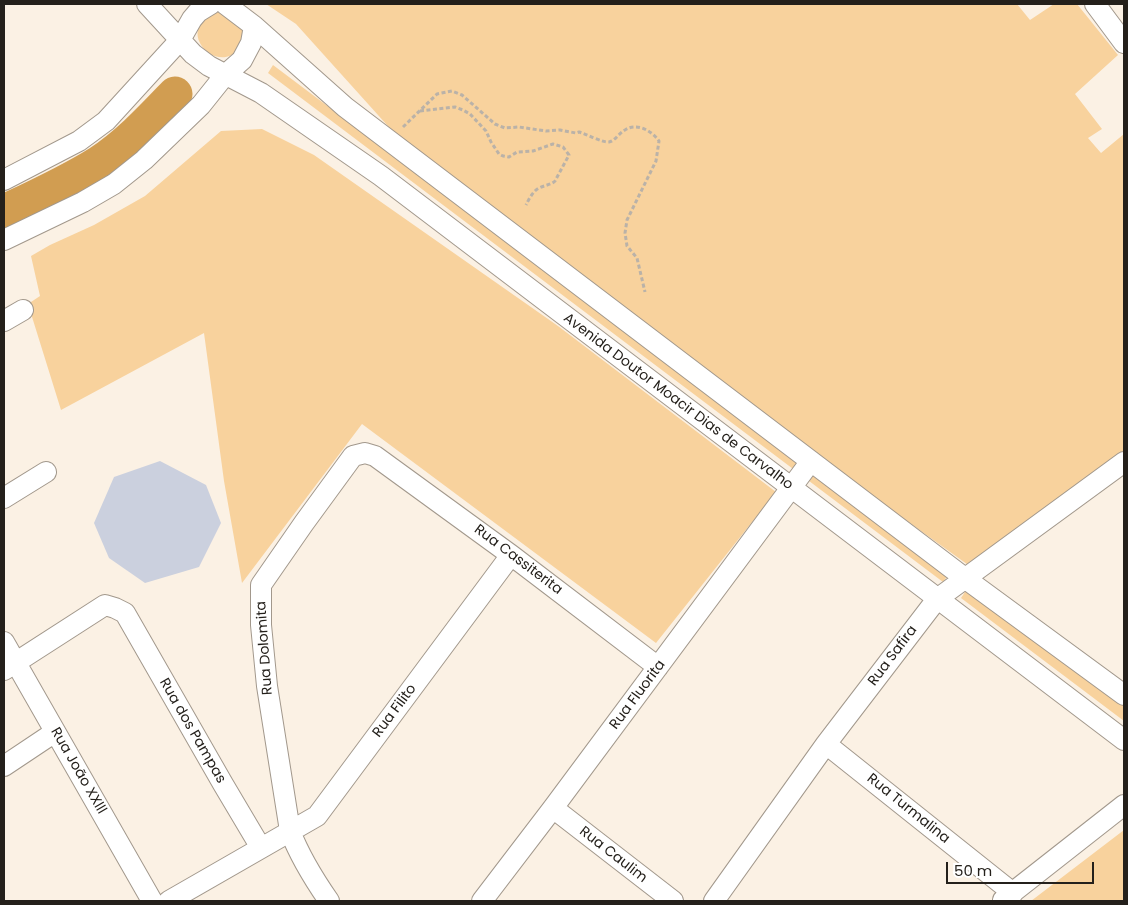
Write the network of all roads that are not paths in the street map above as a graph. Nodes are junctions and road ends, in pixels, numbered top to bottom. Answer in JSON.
{"nodes":[{"id":1,"x":147,"y":4,"type":"edge"},
{"id":2,"x":212,"y":4,"type":"edge"},
{"id":3,"x":225,"y":4,"type":"edge"},
{"id":4,"x":1095,"y":4,"type":"edge"},
{"id":5,"x":1118,"y":21,"type":"edge"},
{"id":6,"x":254,"y":26,"type":"junction"},
{"id":7,"x":180,"y":40,"type":"junction"},
{"id":8,"x":1124,"y":43,"type":"edge"},
{"id":9,"x":225,"y":75,"type":"junction"},
{"id":10,"x":4,"y":180,"type":"edge"},
{"id":11,"x":471,"y":203,"type":"junction"},
{"id":12,"x":452,"y":230,"type":"junction"},
{"id":13,"x":4,"y":240,"type":"edge"},
{"id":14,"x":23,"y":310,"type":"dead end"},
{"id":15,"x":4,"y":321,"type":"edge"},
{"id":16,"x":375,"y":456,"type":"joint"},
{"id":17,"x":810,"y":461,"type":"junction"},
{"id":18,"x":1124,"y":462,"type":"edge"},
{"id":19,"x":46,"y":472,"type":"dead end"},
{"id":20,"x":792,"y":487,"type":"junction"},
{"id":21,"x":4,"y":498,"type":"edge"},
{"id":22,"x":511,"y":555,"type":"junction"},
{"id":23,"x":966,"y":579,"type":"junction"},
{"id":24,"x":937,"y":599,"type":"junction"},
{"id":25,"x":4,"y":642,"type":"edge"},
{"id":26,"x":10,"y":666,"type":"edge"},
{"id":27,"x":658,"y":667,"type":"junction"},
{"id":28,"x":1124,"y":695,"type":"edge"},
{"id":29,"x":55,"y":732,"type":"junction"},
{"id":30,"x":1124,"y":740,"type":"edge"},
{"id":31,"x":826,"y":744,"type":"junction"},
{"id":32,"x":4,"y":766,"type":"edge"},
{"id":33,"x":1124,"y":805,"type":"edge"},
{"id":34,"x":553,"y":808,"type":"junction"},
{"id":35,"x":290,"y":830,"type":"junction"},
{"id":36,"x":262,"y":848,"type":"junction"},
{"id":37,"x":1007,"y":897,"type":"edge"},
{"id":38,"x":152,"y":901,"type":"edge"},
{"id":39,"x":169,"y":901,"type":"edge"},
{"id":40,"x":329,"y":901,"type":"edge"},
{"id":41,"x":482,"y":901,"type":"edge"},
{"id":42,"x":673,"y":901,"type":"edge"},
{"id":43,"x":714,"y":901,"type":"edge"}],
"edges":[{"from":1,"to":7,"type":"street","name":"Avenida Doutor Moacir Dias de Carvalho"},
{"from":2,"to":7,"type":"street"},
{"from":3,"to":6,"type":"street"},
{"from":4,"to":5,"type":"street"},
{"from":5,"to":8,"type":"street"},
{"from":6,"to":9,"type":"street"},
{"from":6,"to":11,"type":"street"},
{"from":7,"to":9,"type":"street","name":"Avenida Doutor Moacir Dias de Carvalho"},
{"from":7,"to":10,"type":"street"},
{"from":9,"to":12,"type":"street","name":"Avenida Doutor Moacir Dias de Carvalho"},
{"from":9,"to":13,"type":"street"},
{"from":11,"to":12,"type":"street"},
{"from":11,"to":17,"type":"street"},
{"from":12,"to":20,"type":"street","name":"Avenida Doutor Moacir Dias de Carvalho"},
{"from":14,"to":15,"type":"street"},
{"from":16,"to":22,"type":"street","name":"Rua Cassiterita"},
{"from":16,"to":35,"type":"street","name":"Rua Dolomita"},
{"from":17,"to":20,"type":"street","name":"Rua Fluorita"},
{"from":17,"to":23,"type":"street"},
{"from":18,"to":23,"type":"street","name":"Rua Safira"},
{"from":19,"to":21,"type":"street"},
{"from":20,"to":24,"type":"street","name":"Avenida Doutor Moacir Dias de Carvalho"},
{"from":20,"to":27,"type":"street","name":"Rua Fluorita"},
{"from":22,"to":27,"type":"street","name":"Rua Cassiterita"},
{"from":22,"to":35,"type":"street","name":"Rua Filito"},
{"from":23,"to":24,"type":"street","name":"Rua Safira"},
{"from":23,"to":28,"type":"street"},
{"from":24,"to":30,"type":"street","name":"Avenida Doutor Moacir Dias de Carvalho"},
{"from":24,"to":31,"type":"street","name":"Rua Safira"},
{"from":25,"to":26,"type":"street","name":"Rua João XXlll"},
{"from":26,"to":29,"type":"street","name":"Rua João XXlll"},
{"from":26,"to":36,"type":"street","name":"Rua dos Pampas"},
{"from":27,"to":34,"type":"street","name":"Rua Fluorita"},
{"from":29,"to":32,"type":"street"},
{"from":29,"to":38,"type":"street","name":"Rua João XXlll"},
{"from":31,"to":37,"type":"street","name":"Rua Turmalina"},
{"from":31,"to":43,"type":"street","name":"Rua Safira"},
{"from":33,"to":37,"type":"street"},
{"from":34,"to":41,"type":"street","name":"Rua Fluorita"},
{"from":34,"to":42,"type":"street","name":"Rua Caulim"},
{"from":35,"to":36,"type":"street","name":"Rua Filito"},
{"from":35,"to":40,"type":"street"},
{"from":36,"to":39,"type":"street","name":"Rua Filito"}]}
